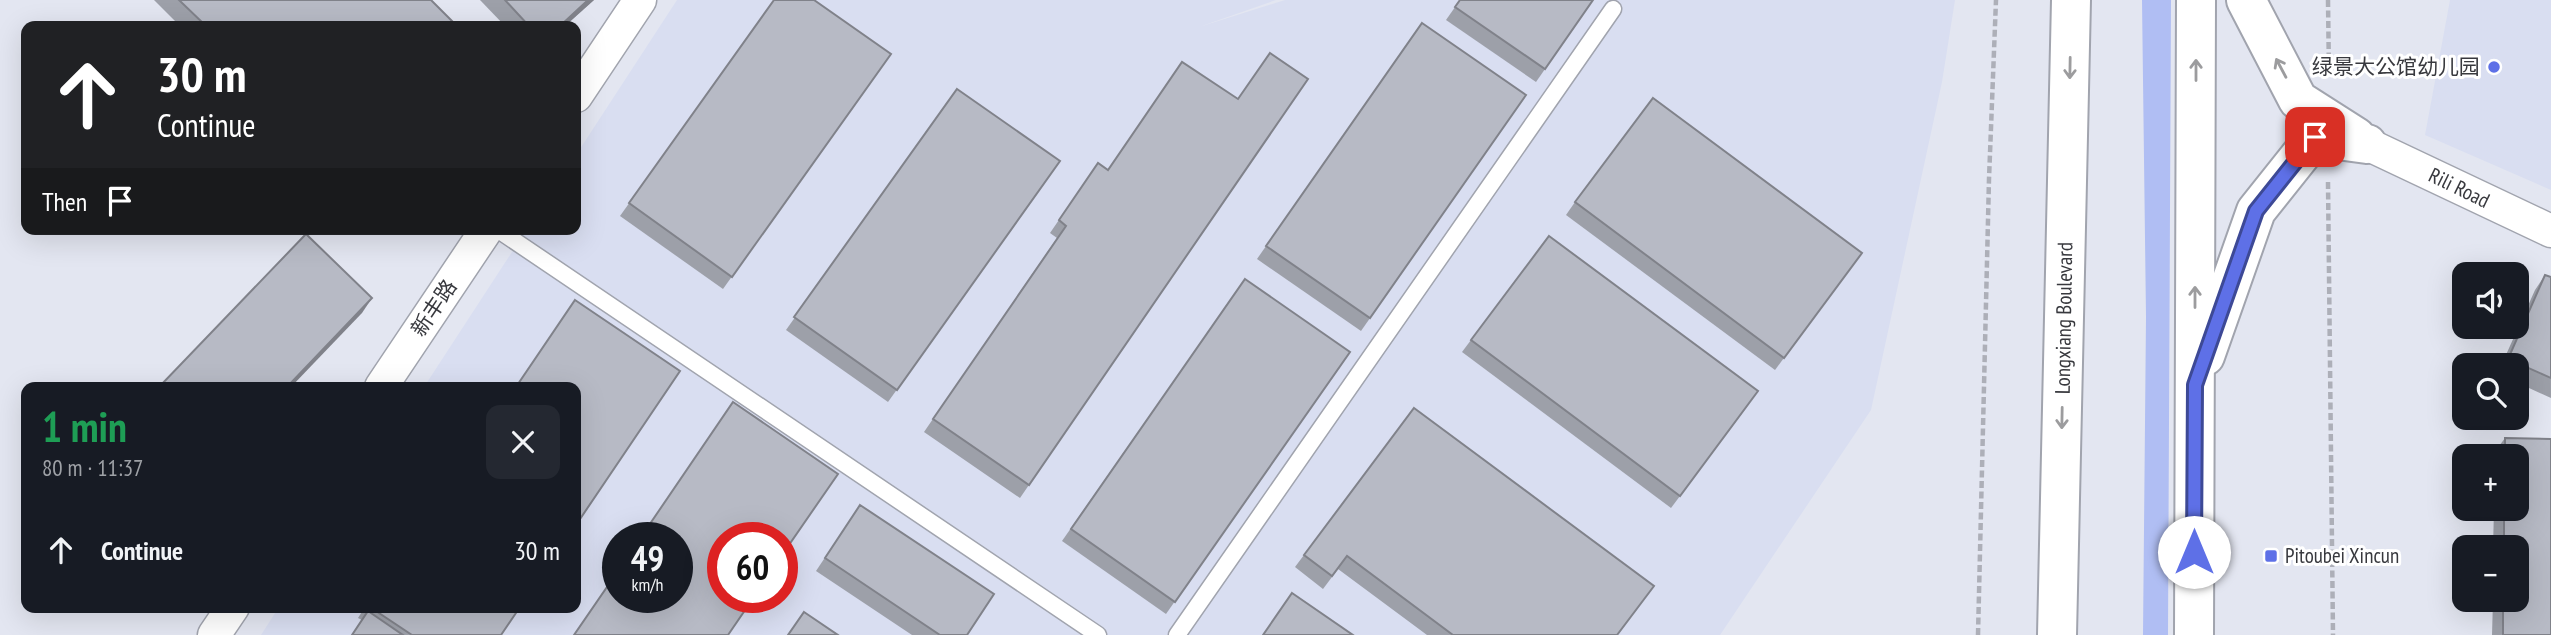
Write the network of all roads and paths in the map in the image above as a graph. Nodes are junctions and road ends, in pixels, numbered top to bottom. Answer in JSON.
{"nodes":[{"id":1,"x":640,"y":0,"type":"edge"},
{"id":2,"x":1996,"y":0,"type":"edge"},
{"id":3,"x":2071,"y":0,"type":"edge"},
{"id":4,"x":2196,"y":0,"type":"edge"},
{"id":5,"x":2246,"y":0,"type":"edge"},
{"id":6,"x":2328,"y":0,"type":"edge"},
{"id":7,"x":1613,"y":9,"type":"dead end"},
{"id":8,"x":2329,"y":77,"type":"dead end"},
{"id":9,"x":581,"y":88,"type":"edge"},
{"id":10,"x":2367,"y":144,"type":"junction"},
{"id":11,"x":2328,"y":181,"type":"dead end"},
{"id":12,"x":2551,"y":231,"type":"edge"},
{"id":13,"x":483,"y":235,"type":"edge"},
{"id":14,"x":506,"y":235,"type":"edge"},
{"id":15,"x":384,"y":382,"type":"edge"},
{"id":16,"x":2195,"y":385,"type":"junction"},
{"id":17,"x":229,"y":613,"type":"edge"},
{"id":18,"x":214,"y":635,"type":"edge"},
{"id":19,"x":1098,"y":635,"type":"edge"},
{"id":20,"x":1177,"y":635,"type":"edge"},
{"id":21,"x":1978,"y":635,"type":"edge"},
{"id":22,"x":2057,"y":635,"type":"edge"},
{"id":23,"x":2194,"y":635,"type":"edge"},
{"id":24,"x":2333,"y":635,"type":"edge"}],
"edges":[{"from":1,"to":9,"type":"street"},
{"from":2,"to":21,"type":"path"},
{"from":3,"to":22,"type":"main road","name":"Longxiang Boulevard","one_way":true},
{"from":16,"to":4,"type":"main road","one_way":true},
{"from":10,"to":5,"type":"main road","one_way":true},
{"from":6,"to":8,"type":"path"},
{"from":7,"to":20,"type":"lane"},
{"from":10,"to":12,"type":"street","name":"Rili Road"},
{"from":10,"to":16,"type":"main road"},
{"from":11,"to":24,"type":"path"},
{"from":13,"to":15,"type":"street","name":"新丰路"},
{"from":14,"to":19,"type":"lane"},
{"from":16,"to":23,"type":"main road"},
{"from":17,"to":18,"type":"street"}]}
